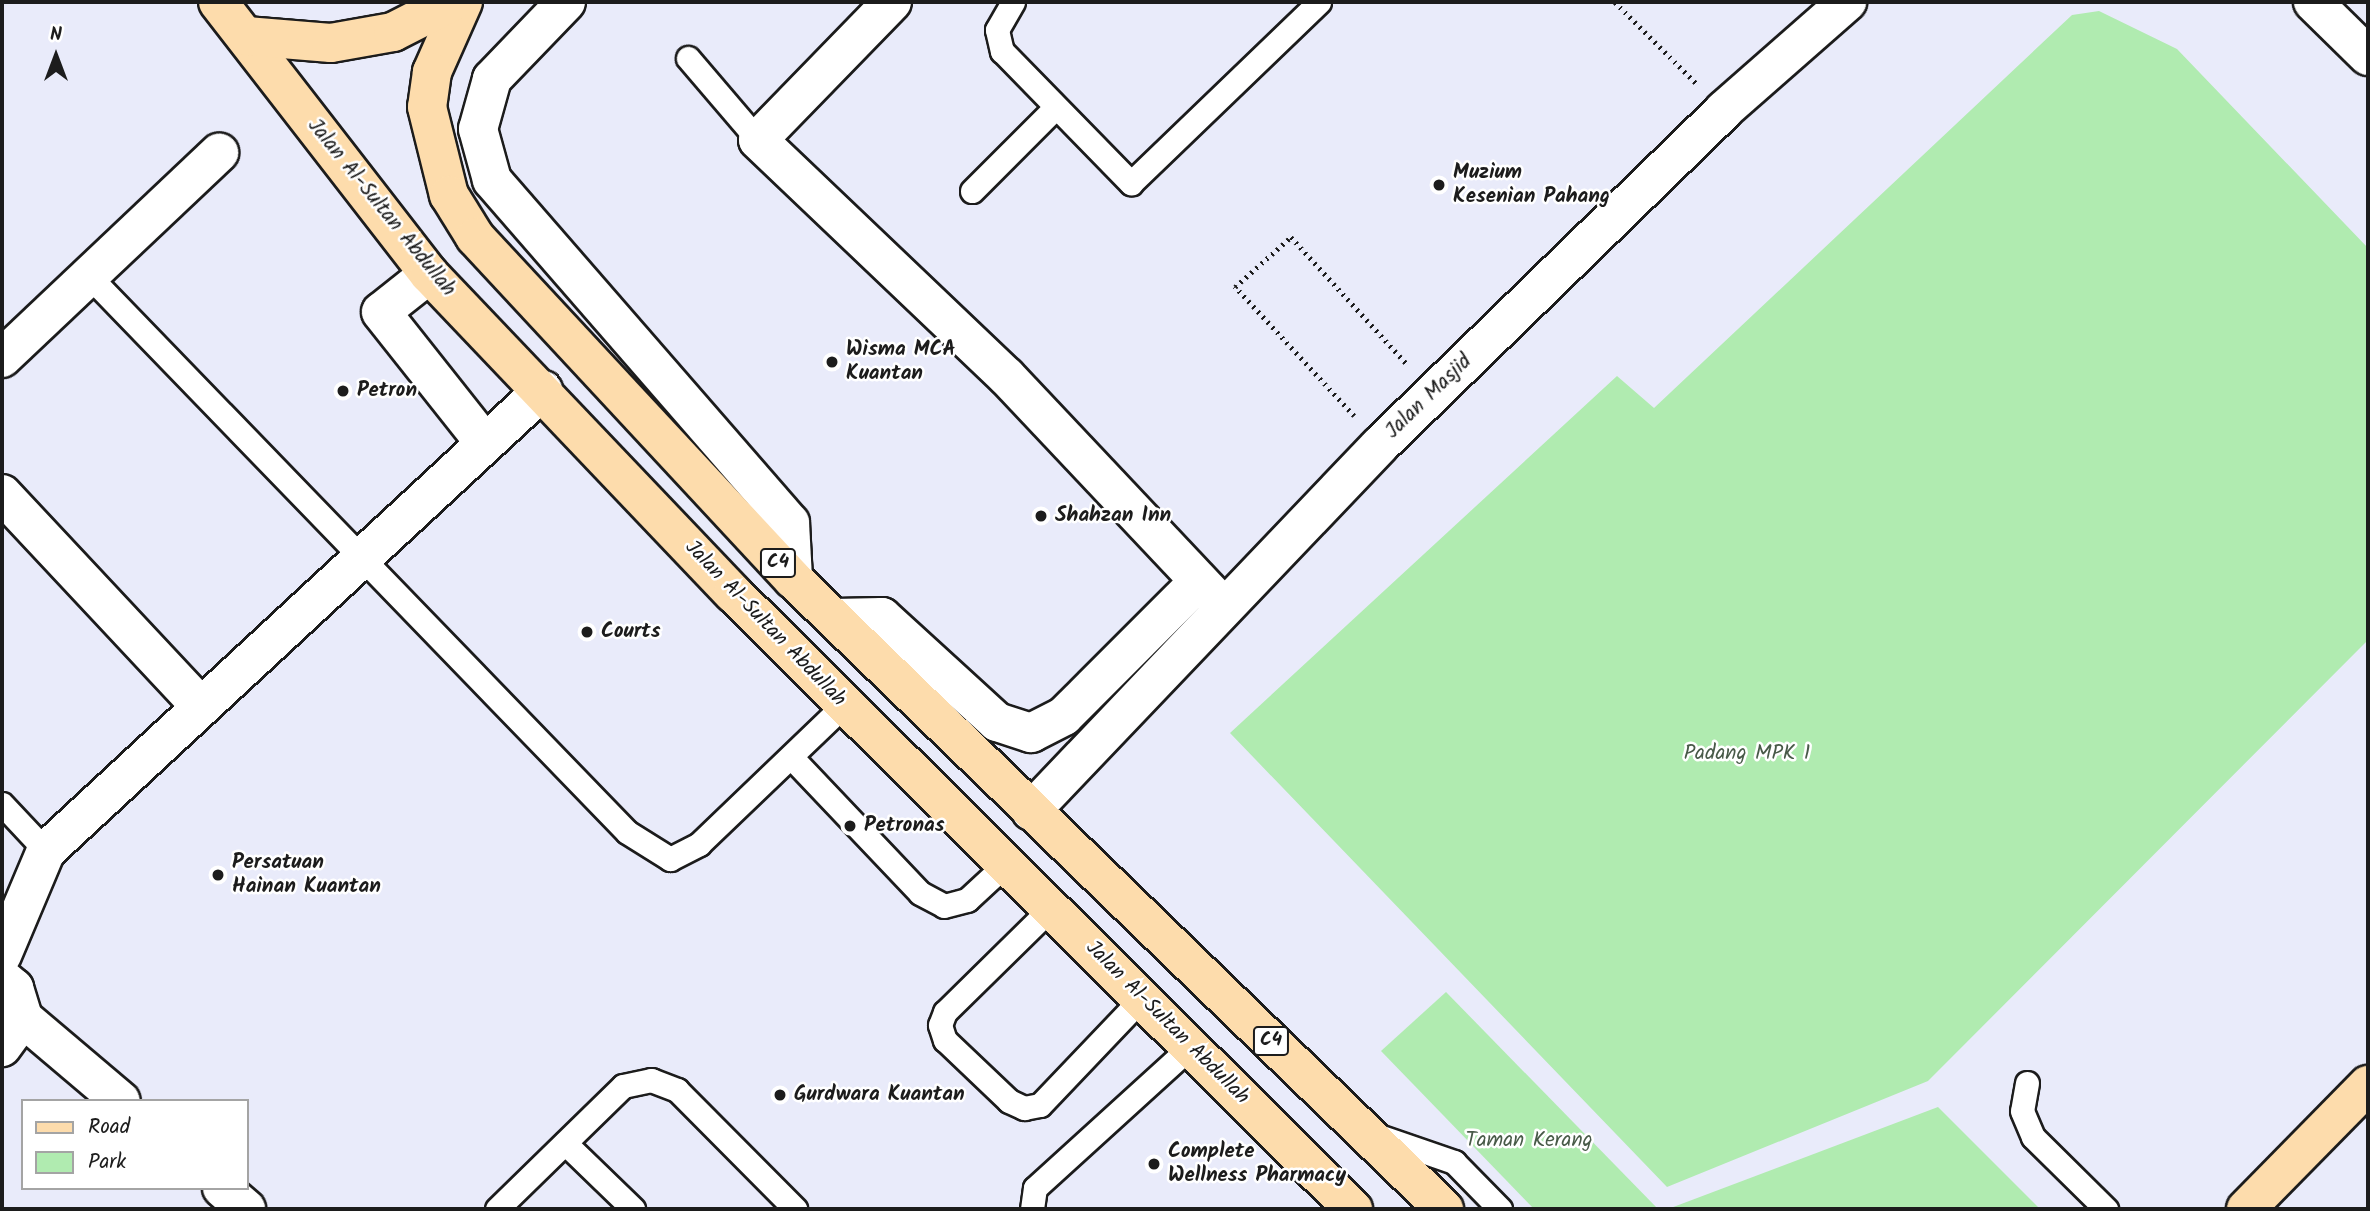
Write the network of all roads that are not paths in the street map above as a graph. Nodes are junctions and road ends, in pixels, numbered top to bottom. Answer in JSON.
{"nodes":[{"id":1,"x":218,"y":2,"type":"edge"},
{"id":2,"x":452,"y":2,"type":"edge"},
{"id":3,"x":463,"y":2,"type":"edge"},
{"id":4,"x":566,"y":2,"type":"edge"},
{"id":5,"x":892,"y":2,"type":"edge"},
{"id":6,"x":1013,"y":2,"type":"edge"},
{"id":7,"x":1319,"y":2,"type":"edge"},
{"id":8,"x":1847,"y":2,"type":"edge"},
{"id":9,"x":2314,"y":2,"type":"edge"},
{"id":10,"x":246,"y":36,"type":"junction"},
{"id":11,"x":2368,"y":56,"type":"edge"},
{"id":12,"x":688,"y":58,"type":"dead end"},
{"id":13,"x":1054,"y":109,"type":"junction"},
{"id":14,"x":758,"y":140,"type":"junction"},
{"id":15,"x":219,"y":153,"type":"dead end"},
{"id":16,"x":972,"y":191,"type":"dead end"},
{"id":17,"x":429,"y":274,"type":"junction"},
{"id":18,"x":90,"y":277,"type":"junction"},
{"id":19,"x":2,"y":358,"type":"edge"},
{"id":20,"x":543,"y":390,"type":"junction"},
{"id":21,"x":484,"y":442,"type":"junction"},
{"id":22,"x":2,"y":494,"type":"edge"},
{"id":23,"x":365,"y":557,"type":"junction"},
{"id":24,"x":793,"y":579,"type":"junction"},
{"id":25,"x":1211,"y":594,"type":"junction"},
{"id":26,"x":834,"y":618,"type":"junction"},
{"id":27,"x":844,"y":705,"type":"junction"},
{"id":28,"x":201,"y":707,"type":"junction"},
{"id":29,"x":792,"y":758,"type":"junction"},
{"id":30,"x":2,"y":804,"type":"edge"},
{"id":31,"x":1031,"y":811,"type":"junction"},
{"id":32,"x":46,"y":851,"type":"junction"},
{"id":33,"x":1008,"y":862,"type":"junction"},
{"id":34,"x":1052,"y":907,"type":"junction"},
{"id":35,"x":2,"y":955,"type":"edge"},
{"id":36,"x":2,"y":978,"type":"edge"},
{"id":37,"x":1143,"y":997,"type":"junction"},
{"id":38,"x":12,"y":1033,"type":"edge"},
{"id":39,"x":1190,"y":1047,"type":"junction"},
{"id":40,"x":2027,"y":1083,"type":"dead end"},
{"id":41,"x":2368,"y":1085,"type":"edge"},
{"id":42,"x":118,"y":1099,"type":"edge"},
{"id":43,"x":1369,"y":1133,"type":"junction"},
{"id":44,"x":565,"y":1143,"type":"junction"},
{"id":45,"x":224,"y":1190,"type":"edge"},
{"id":46,"x":246,"y":1209,"type":"edge"},
{"id":47,"x":497,"y":1209,"type":"edge"},
{"id":48,"x":633,"y":1209,"type":"edge"},
{"id":49,"x":795,"y":1209,"type":"edge"},
{"id":50,"x":1032,"y":1209,"type":"edge"},
{"id":51,"x":1353,"y":1209,"type":"edge"},
{"id":52,"x":1444,"y":1209,"type":"edge"},
{"id":53,"x":1500,"y":1209,"type":"edge"},
{"id":54,"x":2106,"y":1209,"type":"edge"},
{"id":55,"x":2246,"y":1209,"type":"edge"}],
"edges":[{"from":1,"to":10,"type":"main road","name":"Jalan Al-Sultan Abdullah","number":"C4"},
{"from":2,"to":10,"type":"main road"},
{"from":3,"to":24,"type":"main road","number":"C4"},
{"from":4,"to":24,"type":"street"},
{"from":5,"to":14,"type":"street"},
{"from":6,"to":13,"type":"lane"},
{"from":7,"to":13,"type":"lane"},
{"from":8,"to":25,"type":"street","name":"Jalan Masjid"},
{"from":9,"to":11,"type":"street"},
{"from":10,"to":17,"type":"main road","name":"Jalan Al-Sultan Abdullah","number":"C4"},
{"from":12,"to":14,"type":"lane"},
{"from":13,"to":16,"type":"lane"},
{"from":14,"to":25,"type":"street"},
{"from":15,"to":18,"type":"street"},
{"from":17,"to":20,"type":"main road","name":"Jalan Al-Sultan Abdullah","number":"C4"},
{"from":17,"to":21,"type":"street"},
{"from":18,"to":19,"type":"street"},
{"from":18,"to":23,"type":"lane"},
{"from":20,"to":21,"type":"street"},
{"from":20,"to":27,"type":"main road","name":"Jalan Al-Sultan Abdullah","number":"C4"},
{"from":21,"to":23,"type":"street"},
{"from":22,"to":28,"type":"street"},
{"from":23,"to":28,"type":"street"},
{"from":23,"to":29,"type":"lane"},
{"from":24,"to":26,"type":"main road","number":"C4"},
{"from":25,"to":26,"type":"street"},
{"from":25,"to":31,"type":"street","name":"Jalan Masjid"},
{"from":26,"to":31,"type":"main road","number":"C4"},
{"from":27,"to":29,"type":"lane"},
{"from":27,"to":33,"type":"main road","name":"Jalan Al-Sultan Abdullah","number":"C4"},
{"from":28,"to":32,"type":"street"},
{"from":29,"to":33,"type":"lane"},
{"from":30,"to":32,"type":"lane"},
{"from":31,"to":43,"type":"main road","number":"C4"},
{"from":32,"to":35,"type":"street"},
{"from":33,"to":34,"type":"main road","name":"Jalan Al-Sultan Abdullah","number":"C4"},
{"from":34,"to":37,"type":"main road","name":"Jalan Al-Sultan Abdullah","number":"C4"},
{"from":34,"to":37,"type":"lane"},
{"from":36,"to":38,"type":"street"},
{"from":37,"to":39,"type":"main road","name":"Jalan Al-Sultan Abdullah","number":"C4"},
{"from":38,"to":42,"type":"street"},
{"from":39,"to":50,"type":"lane"},
{"from":39,"to":51,"type":"main road","name":"Jalan Al-Sultan Abdullah","number":"C4"},
{"from":40,"to":54,"type":"lane"},
{"from":41,"to":55,"type":"main road"},
{"from":43,"to":52,"type":"main road","number":"C4"},
{"from":43,"to":53,"type":"lane"},
{"from":44,"to":47,"type":"lane"},
{"from":44,"to":48,"type":"lane"},
{"from":44,"to":49,"type":"lane"},
{"from":45,"to":46,"type":"street"}]}
